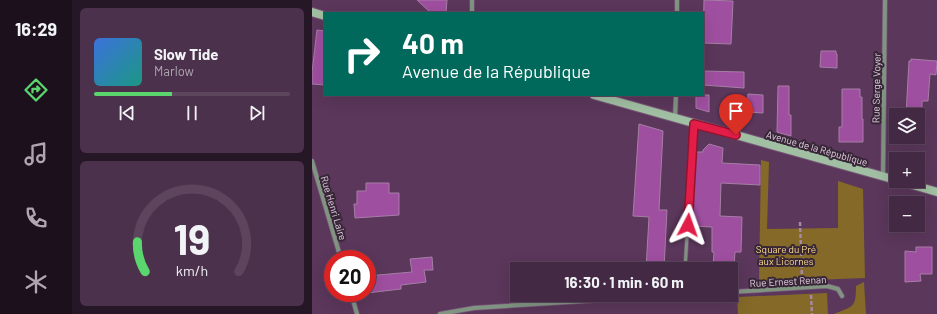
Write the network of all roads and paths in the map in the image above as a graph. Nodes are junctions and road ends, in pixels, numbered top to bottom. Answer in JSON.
{"nodes":[{"id":1,"x":472,"y":0,"type":"edge"},
{"id":2,"x":677,"y":0,"type":"edge"},
{"id":3,"x":885,"y":0,"type":"edge"},
{"id":4,"x":312,"y":12,"type":"edge"},
{"id":5,"x":472,"y":12,"type":"edge"},
{"id":6,"x":677,"y":12,"type":"edge"},
{"id":7,"x":324,"y":16,"type":"edge"},
{"id":8,"x":598,"y":96,"type":"edge"},
{"id":9,"x":676,"y":96,"type":"edge"},
{"id":10,"x":675,"y":118,"type":"junction"},
{"id":11,"x":694,"y":124,"type":"junction"},
{"id":12,"x":312,"y":161,"type":"edge"},
{"id":13,"x":883,"y":177,"type":"junction"},
{"id":14,"x":889,"y":178,"type":"edge"},
{"id":15,"x":923,"y":188,"type":"edge"},
{"id":16,"x":937,"y":192,"type":"edge"},
{"id":17,"x":800,"y":222,"type":"dead end"},
{"id":18,"x":338,"y":250,"type":"edge"},
{"id":19,"x":685,"y":262,"type":"edge"},
{"id":20,"x":802,"y":287,"type":"junction"},
{"id":21,"x":811,"y":287,"type":"junction"},
{"id":22,"x":738,"y":292,"type":"edge"},
{"id":23,"x":842,"y":296,"type":"dead end"},
{"id":24,"x":354,"y":302,"type":"edge"},
{"id":25,"x":569,"y":302,"type":"edge"},
{"id":26,"x":357,"y":314,"type":"edge"},
{"id":27,"x":440,"y":314,"type":"edge"},
{"id":28,"x":812,"y":314,"type":"edge"}],
"edges":[{"from":1,"to":5,"type":"street"},
{"from":2,"to":6,"type":"street"},
{"from":3,"to":13,"type":"street","name":"Rue Serge Voyer"},
{"from":4,"to":7,"type":"main road"},
{"from":8,"to":10,"type":"main road","name":"Avenue de la République"},
{"from":9,"to":10,"type":"street"},
{"from":10,"to":11,"type":"main road","name":"Avenue de la République"},
{"from":11,"to":13,"type":"main road","name":"Avenue de la République"},
{"from":11,"to":19,"type":"lane"},
{"from":12,"to":18,"type":"street","name":"Rue Henri Laire"},
{"from":13,"to":14,"type":"main road","name":"Avenue de la République"},
{"from":15,"to":16,"type":"main road"},
{"from":17,"to":20,"type":"path"},
{"from":20,"to":21,"type":"street","name":"Rue Ernest Renan"},
{"from":20,"to":22,"type":"street","name":"Rue Ernest Renan"},
{"from":21,"to":23,"type":"street","name":"Rue Ernest Renan"},
{"from":21,"to":28,"type":"path"},
{"from":24,"to":26,"type":"street"},
{"from":25,"to":27,"type":"street"}]}
